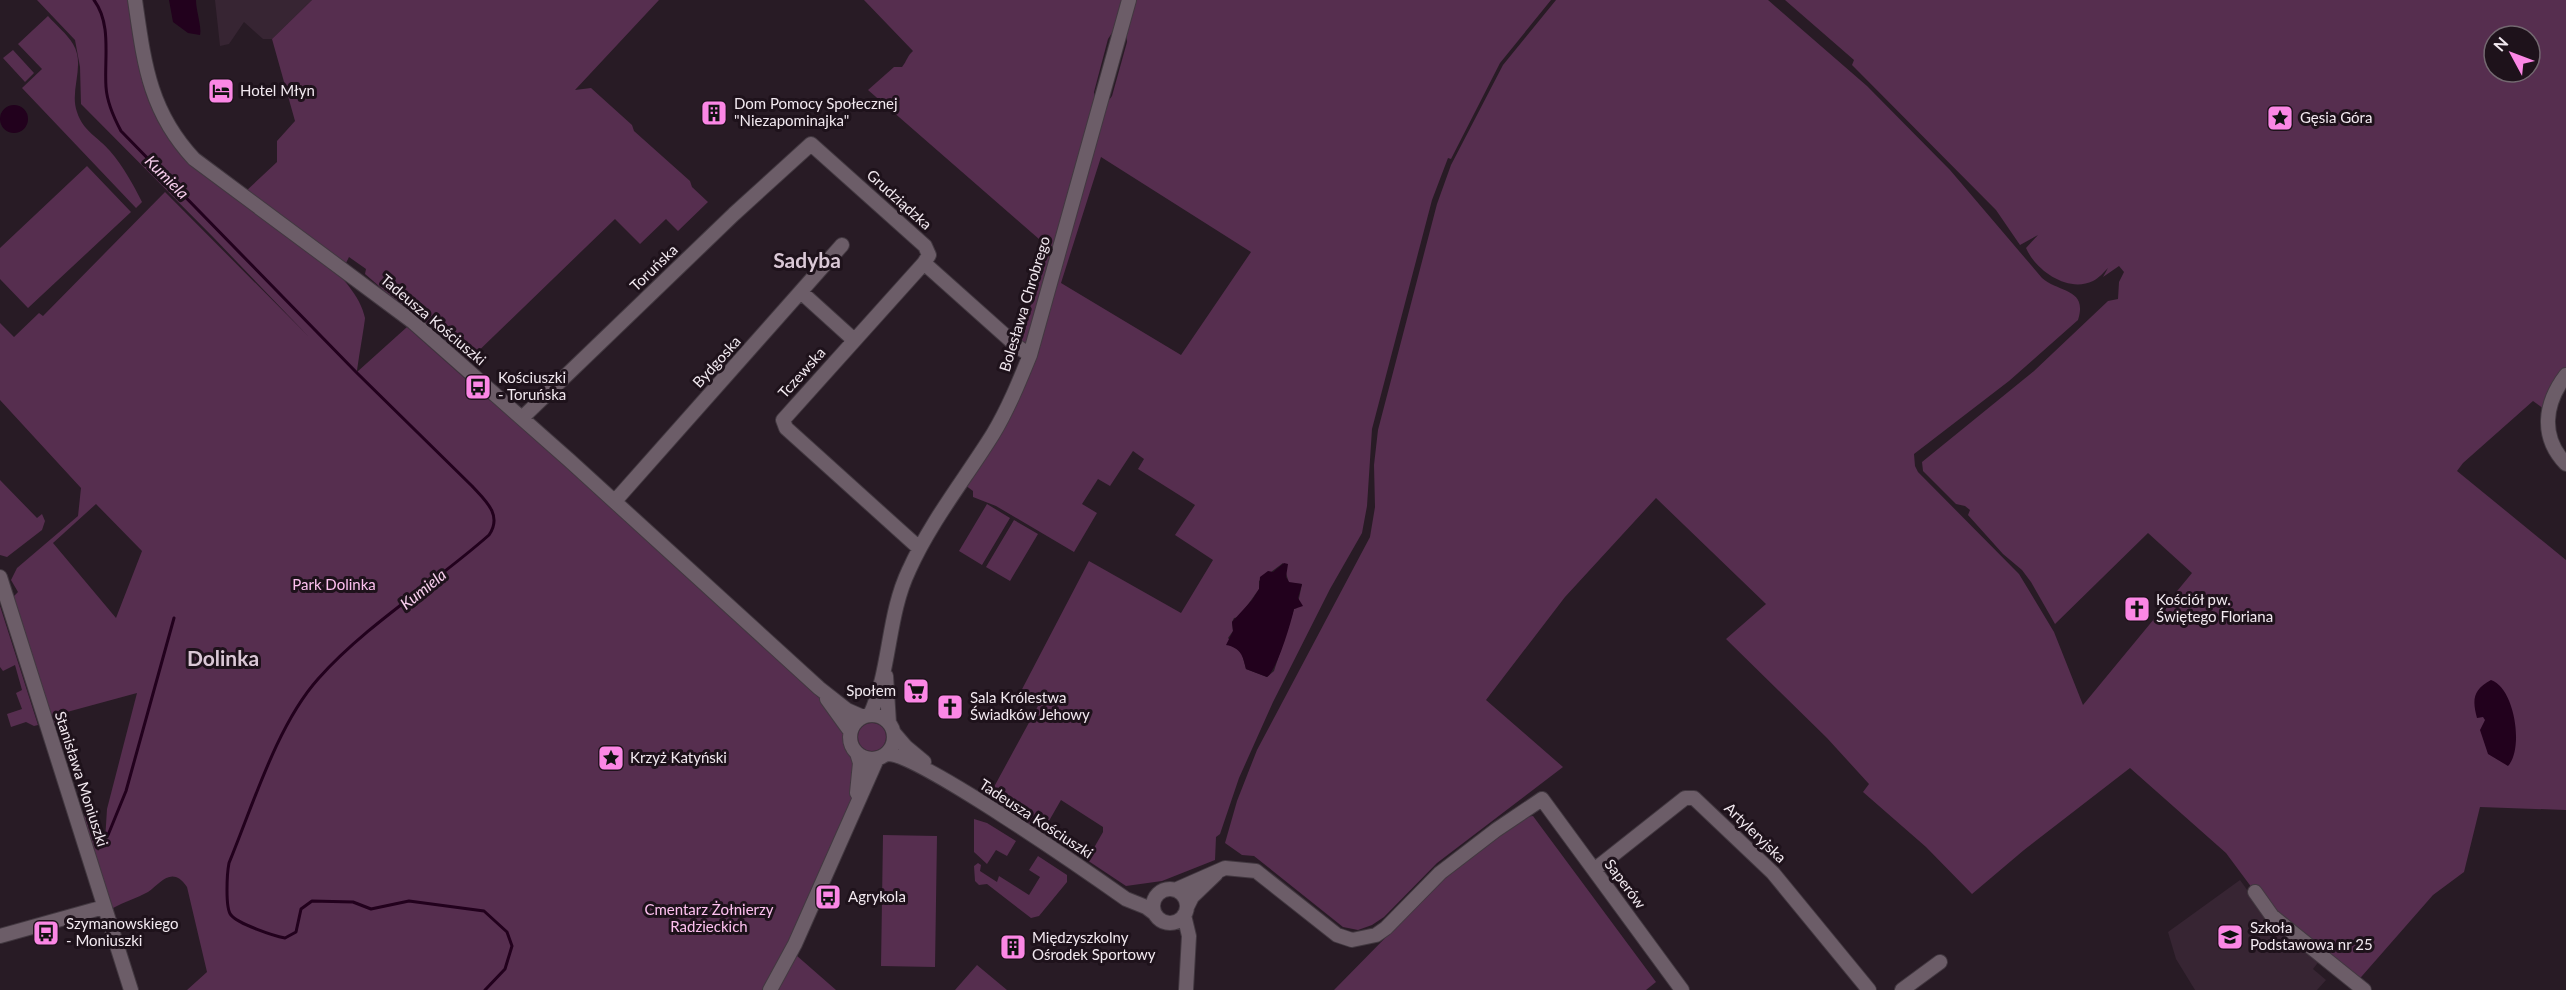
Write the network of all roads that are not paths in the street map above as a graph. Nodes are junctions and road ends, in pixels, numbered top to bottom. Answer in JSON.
{"nodes":[{"id":1,"x":135,"y":0,"type":"edge"},
{"id":2,"x":1129,"y":0,"type":"edge"},
{"id":3,"x":811,"y":144,"type":"joint"},
{"id":4,"x":842,"y":245,"type":"dead end"},
{"id":5,"x":924,"y":263,"type":"junction"},
{"id":6,"x":801,"y":292,"type":"junction"},
{"id":7,"x":854,"y":340,"type":"junction"},
{"id":8,"x":1030,"y":355,"type":"junction"},
{"id":9,"x":2566,"y":375,"type":"edge"},
{"id":10,"x":522,"y":418,"type":"junction"},
{"id":11,"x":2566,"y":464,"type":"edge"},
{"id":12,"x":615,"y":501,"type":"junction"},
{"id":13,"x":919,"y":548,"type":"junction"},
{"id":14,"x":0,"y":577,"type":"edge"},
{"id":15,"x":885,"y":665,"type":"junction"},
{"id":16,"x":819,"y":688,"type":"junction"},
{"id":17,"x":866,"y":716,"type":"junction"},
{"id":18,"x":892,"y":728,"type":"junction"},
{"id":19,"x":850,"y":731,"type":"junction"},
{"id":20,"x":857,"y":753,"type":"junction"},
{"id":21,"x":882,"y":756,"type":"junction"},
{"id":22,"x":937,"y":774,"type":"junction"},
{"id":23,"x":849,"y":822,"type":"junction"},
{"id":24,"x":1594,"y":870,"type":"junction"},
{"id":25,"x":1217,"y":873,"type":"junction"},
{"id":26,"x":1175,"y":890,"type":"junction"},
{"id":27,"x":1118,"y":892,"type":"junction"},
{"id":28,"x":2254,"y":892,"type":"dead end"},
{"id":29,"x":1156,"y":895,"type":"junction"},
{"id":30,"x":104,"y":907,"type":"junction"},
{"id":31,"x":1185,"y":911,"type":"junction"},
{"id":32,"x":1154,"y":914,"type":"junction"},
{"id":33,"x":1168,"y":923,"type":"junction"},
{"id":34,"x":0,"y":936,"type":"edge"},
{"id":35,"x":1188,"y":948,"type":"junction"},
{"id":36,"x":1940,"y":962,"type":"dead end"},
{"id":37,"x":131,"y":990,"type":"edge"},
{"id":38,"x":770,"y":990,"type":"edge"},
{"id":39,"x":1186,"y":990,"type":"edge"},
{"id":40,"x":1682,"y":990,"type":"edge"},
{"id":41,"x":1869,"y":990,"type":"edge"},
{"id":42,"x":1902,"y":990,"type":"edge"},
{"id":43,"x":2364,"y":990,"type":"edge"}],
"edges":[{"from":1,"to":10,"type":"street","name":"Tadeusza Kościuszki"},
{"from":2,"to":8,"type":"street","name":"Bolesława Chrobrego"},
{"from":3,"to":5,"type":"street","name":"Grudziądzka"},
{"from":3,"to":10,"type":"street","name":"Toruńska"},
{"from":4,"to":6,"type":"street","name":"Bydgoska"},
{"from":5,"to":7,"type":"street","name":"Tczewska"},
{"from":5,"to":8,"type":"street"},
{"from":6,"to":7,"type":"street"},
{"from":6,"to":12,"type":"street","name":"Bydgoska"},
{"from":7,"to":13,"type":"street","name":"Tczewska"},
{"from":8,"to":13,"type":"street","name":"Bolesława Chrobrego"},
{"from":9,"to":11,"type":"street"},
{"from":10,"to":12,"type":"street","name":"Tadeusza Kościuszki"},
{"from":12,"to":16,"type":"street","name":"Tadeusza Kościuszki"},
{"from":13,"to":15,"type":"street","name":"Bolesława Chrobrego"},
{"from":14,"to":30,"type":"street","name":"Stanisława Moniuszki"},
{"from":15,"to":17,"type":"street","name":"Bolesława Chrobrego"},
{"from":15,"to":18,"type":"street","name":"Bolesława Chrobrego"},
{"from":16,"to":17,"type":"street","name":"Tadeusza Kościuszki"},
{"from":16,"to":19,"type":"street","name":"Tadeusza Kościuszki"},
{"from":17,"to":18,"type":"street"},
{"from":17,"to":19,"type":"street"},
{"from":18,"to":21,"type":"street"},
{"from":18,"to":22,"type":"street","name":"Tadeusza Kościuszki"},
{"from":19,"to":20,"type":"street"},
{"from":20,"to":21,"type":"street"},
{"from":20,"to":23,"type":"street"},
{"from":21,"to":22,"type":"street","name":"Tadeusza Kościuszki"},
{"from":21,"to":23,"type":"street"},
{"from":22,"to":27,"type":"street","name":"Tadeusza Kościuszki"},
{"from":23,"to":38,"type":"street"},
{"from":24,"to":25,"type":"street","name":"Saperów"},
{"from":24,"to":40,"type":"street","name":"Saperów"},
{"from":24,"to":41,"type":"street","name":"Artyleryjska"},
{"from":25,"to":26,"type":"street"},
{"from":25,"to":31,"type":"street"},
{"from":26,"to":29,"type":"street"},
{"from":26,"to":31,"type":"street"},
{"from":27,"to":29,"type":"street","name":"Tadeusza Kościuszki"},
{"from":27,"to":32,"type":"street","name":"Tadeusza Kościuszki"},
{"from":28,"to":43,"type":"street"},
{"from":29,"to":32,"type":"street"},
{"from":30,"to":34,"type":"street"},
{"from":30,"to":37,"type":"street","name":"Stanisława Moniuszki"},
{"from":31,"to":33,"type":"street"},
{"from":31,"to":35,"type":"street"},
{"from":32,"to":33,"type":"street"},
{"from":33,"to":35,"type":"street"},
{"from":35,"to":39,"type":"street"},
{"from":36,"to":42,"type":"street"}]}
